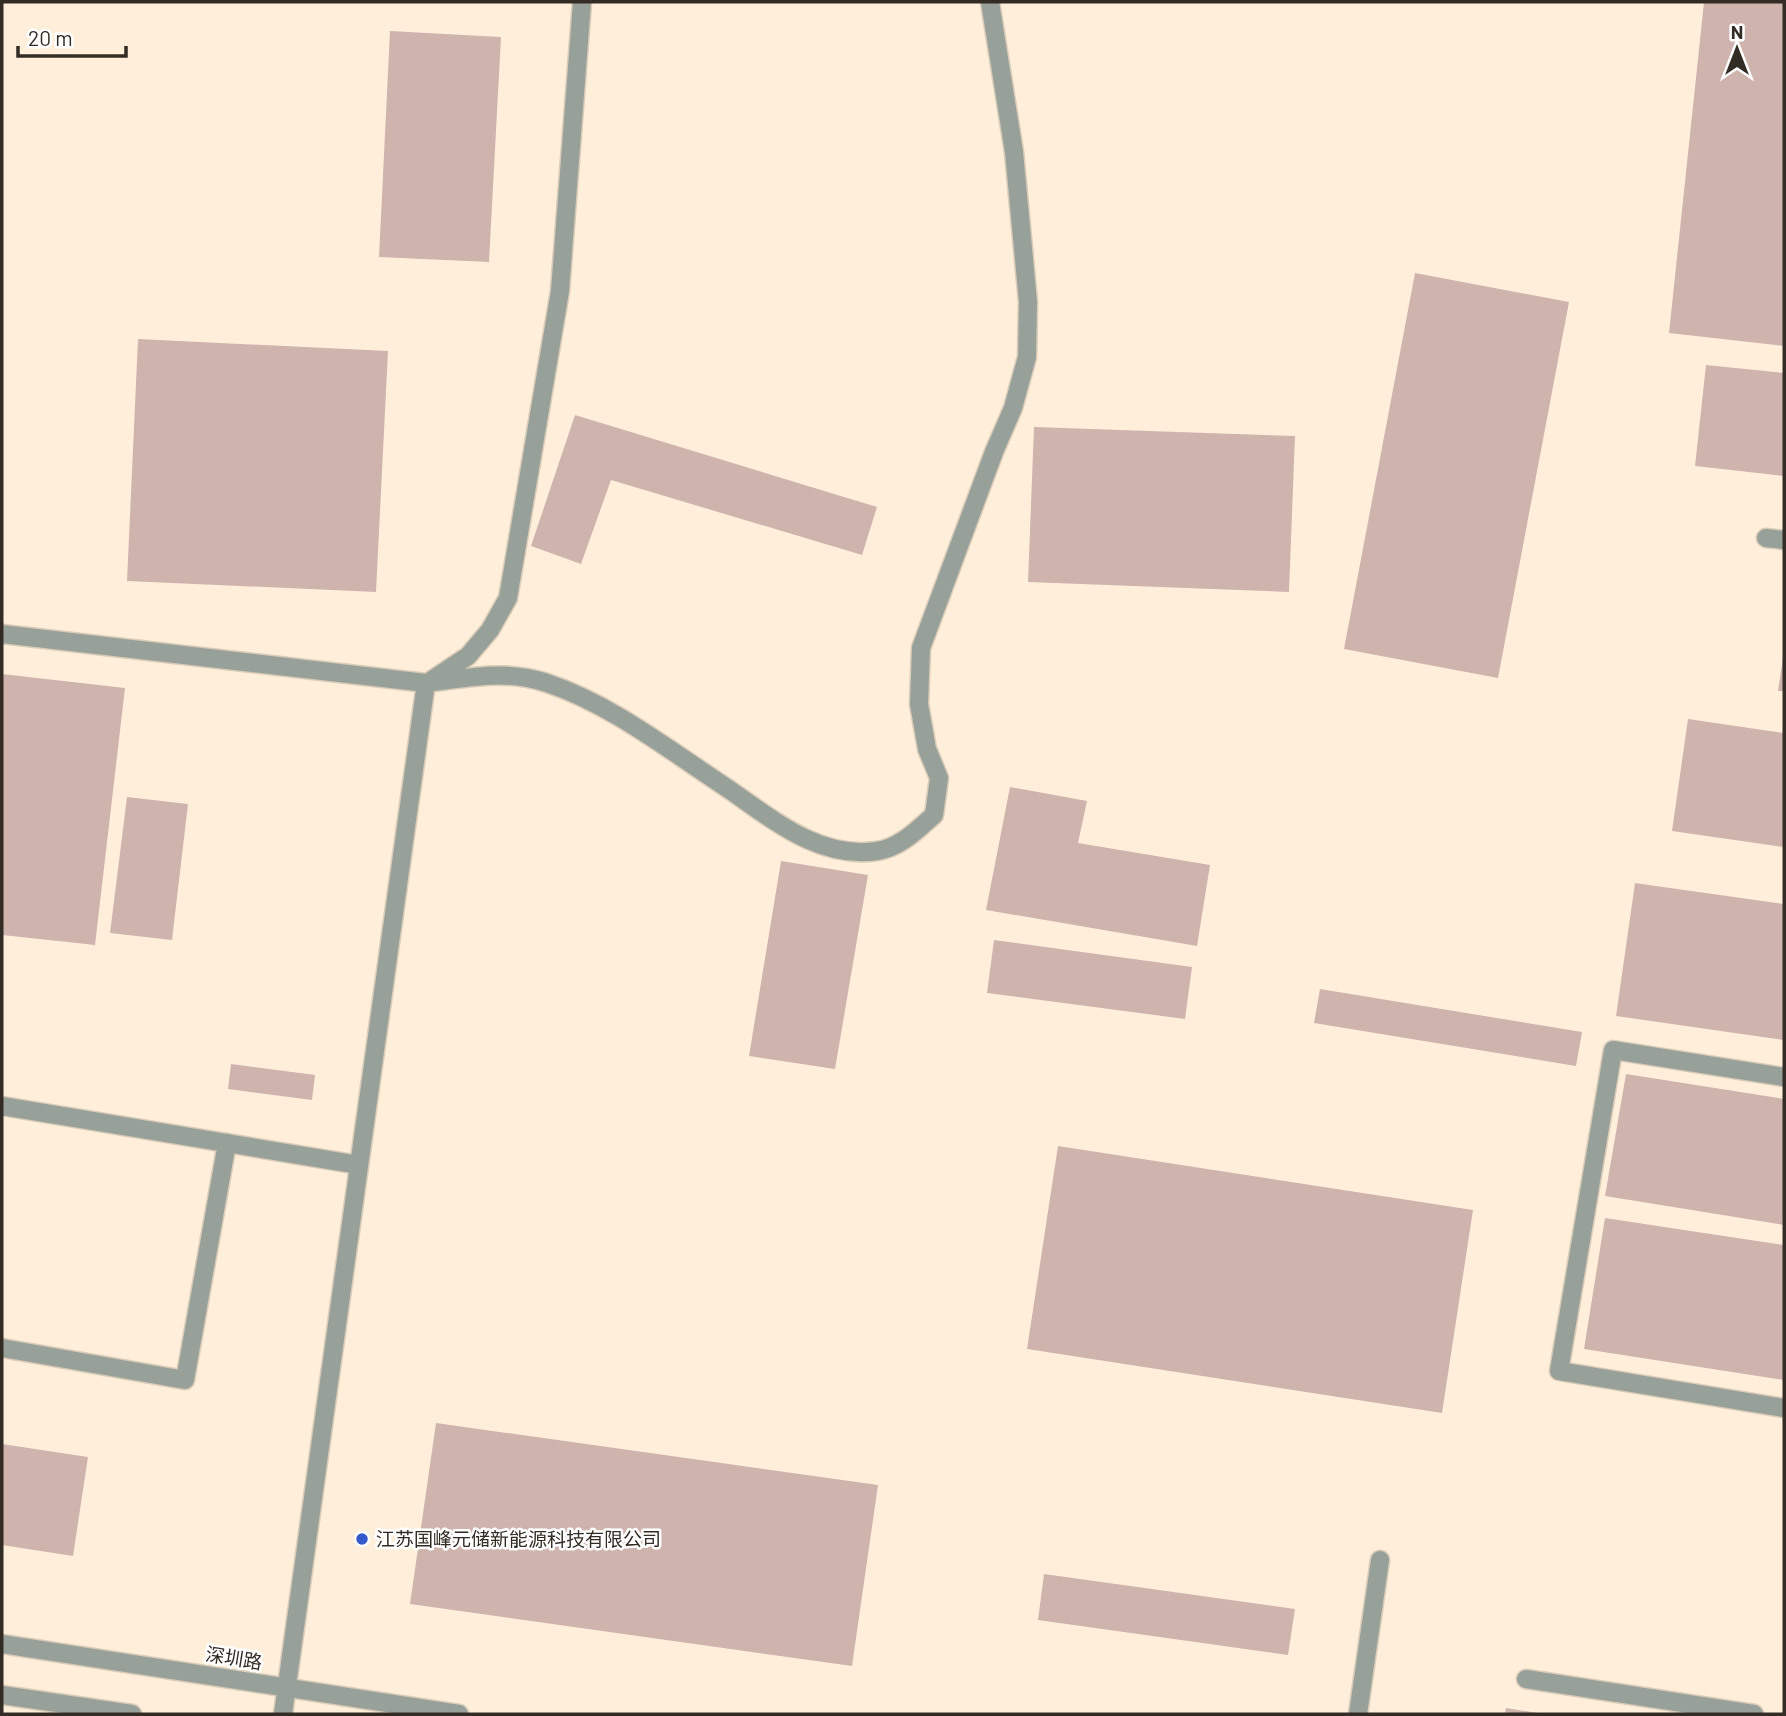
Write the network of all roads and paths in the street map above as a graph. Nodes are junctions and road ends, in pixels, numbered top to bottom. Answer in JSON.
{"nodes":[{"id":1,"x":582,"y":2,"type":"edge"},
{"id":2,"x":990,"y":2,"type":"edge"},
{"id":3,"x":1766,"y":538,"type":"dead end"},
{"id":4,"x":1784,"y":540,"type":"edge"},
{"id":5,"x":2,"y":634,"type":"edge"},
{"id":6,"x":426,"y":683,"type":"junction"},
{"id":7,"x":1784,"y":1077,"type":"edge"},
{"id":8,"x":2,"y":1106,"type":"edge"},
{"id":9,"x":227,"y":1143,"type":"junction"},
{"id":10,"x":359,"y":1164,"type":"junction"},
{"id":11,"x":2,"y":1348,"type":"edge"},
{"id":12,"x":1784,"y":1408,"type":"edge"},
{"id":13,"x":1380,"y":1560,"type":"dead end"},
{"id":14,"x":2,"y":1644,"type":"edge"},
{"id":15,"x":1526,"y":1679,"type":"dead end"},
{"id":16,"x":287,"y":1688,"type":"junction"},
{"id":17,"x":2,"y":1695,"type":"edge"},
{"id":18,"x":132,"y":1714,"type":"edge"},
{"id":19,"x":283,"y":1714,"type":"edge"},
{"id":20,"x":459,"y":1714,"type":"edge"},
{"id":21,"x":1358,"y":1714,"type":"edge"},
{"id":22,"x":1754,"y":1714,"type":"edge"}],
"edges":[{"from":1,"to":6,"type":"street"},
{"from":2,"to":6,"type":"street"},
{"from":3,"to":4,"type":"street"},
{"from":5,"to":6,"type":"street"},
{"from":6,"to":10,"type":"street"},
{"from":7,"to":12,"type":"street"},
{"from":8,"to":9,"type":"street"},
{"from":9,"to":10,"type":"street"},
{"from":9,"to":11,"type":"street"},
{"from":10,"to":16,"type":"street"},
{"from":13,"to":21,"type":"street"},
{"from":14,"to":16,"type":"street","name":"深圳路"},
{"from":15,"to":22,"type":"street"},
{"from":16,"to":19,"type":"street"},
{"from":16,"to":20,"type":"street","name":"深圳路"},
{"from":17,"to":18,"type":"street"}]}
